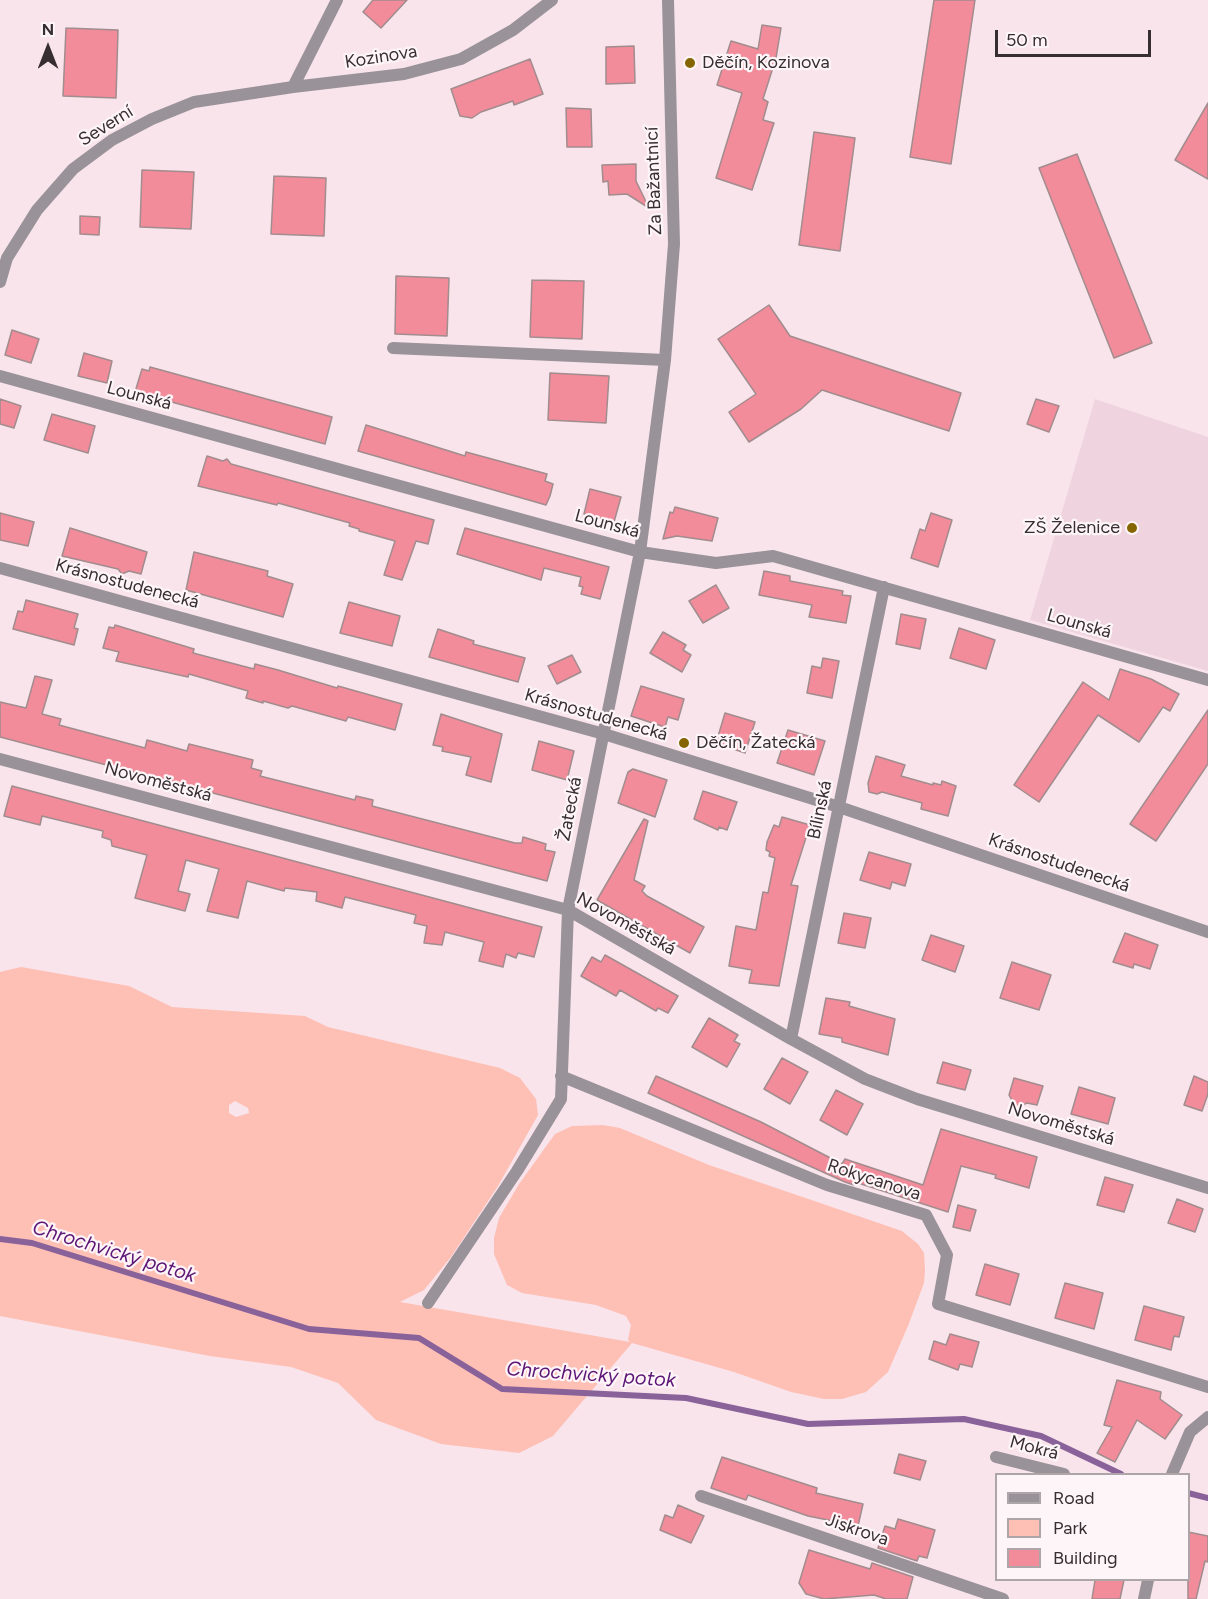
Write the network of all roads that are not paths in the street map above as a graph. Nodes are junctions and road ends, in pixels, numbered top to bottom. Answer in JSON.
{"nodes":[{"id":1,"x":337,"y":0,"type":"edge"},
{"id":2,"x":552,"y":0,"type":"edge"},
{"id":3,"x":668,"y":0,"type":"edge"},
{"id":4,"x":293,"y":87,"type":"junction"},
{"id":5,"x":0,"y":282,"type":"edge"},
{"id":6,"x":393,"y":348,"type":"dead end"},
{"id":7,"x":665,"y":360,"type":"junction"},
{"id":8,"x":0,"y":376,"type":"edge"},
{"id":9,"x":639,"y":552,"type":"junction"},
{"id":10,"x":0,"y":568,"type":"edge"},
{"id":11,"x":884,"y":587,"type":"junction"},
{"id":12,"x":1208,"y":680,"type":"edge"},
{"id":13,"x":604,"y":735,"type":"junction"},
{"id":14,"x":0,"y":759,"type":"edge"},
{"id":15,"x":839,"y":807,"type":"junction"},
{"id":16,"x":568,"y":910,"type":"junction"},
{"id":17,"x":1208,"y":932,"type":"edge"},
{"id":18,"x":791,"y":1039,"type":"junction"},
{"id":19,"x":561,"y":1076,"type":"junction"},
{"id":20,"x":1208,"y":1188,"type":"edge"},
{"id":21,"x":428,"y":1303,"type":"dead end"},
{"id":22,"x":1208,"y":1387,"type":"edge"},
{"id":23,"x":1208,"y":1417,"type":"edge"},
{"id":24,"x":996,"y":1457,"type":"dead end"},
{"id":25,"x":1060,"y":1473,"type":"edge"},
{"id":26,"x":1172,"y":1473,"type":"edge"},
{"id":27,"x":701,"y":1496,"type":"dead end"},
{"id":28,"x":1148,"y":1581,"type":"edge"},
{"id":29,"x":1002,"y":1599,"type":"edge"},
{"id":30,"x":1144,"y":1599,"type":"edge"}],
"edges":[{"from":1,"to":4,"type":"street"},
{"from":2,"to":4,"type":"street","name":"Kozinova"},
{"from":3,"to":7,"type":"street","name":"Za Bažantnicí"},
{"from":4,"to":5,"type":"street","name":"Severní"},
{"from":6,"to":7,"type":"street"},
{"from":7,"to":9,"type":"street","name":"Za Bažantnicí"},
{"from":8,"to":9,"type":"street","name":"Lounská"},
{"from":9,"to":11,"type":"street","name":"Lounská"},
{"from":9,"to":13,"type":"street","name":"Žatecká"},
{"from":10,"to":13,"type":"street","name":"Krásnostudenecká"},
{"from":11,"to":12,"type":"street","name":"Lounská"},
{"from":11,"to":15,"type":"street","name":"Bílinská"},
{"from":13,"to":15,"type":"street","name":"Krásnostudenecká"},
{"from":13,"to":16,"type":"street","name":"Žatecká"},
{"from":14,"to":16,"type":"street","name":"Novoměstská"},
{"from":15,"to":17,"type":"street","name":"Krásnostudenecká"},
{"from":15,"to":18,"type":"street","name":"Bílinská"},
{"from":16,"to":18,"type":"street","name":"Novoměstská"},
{"from":16,"to":19,"type":"street","name":"Žatecká"},
{"from":18,"to":20,"type":"street","name":"Novoměstská"},
{"from":19,"to":21,"type":"street","name":"Žatecká"},
{"from":19,"to":22,"type":"street","name":"Rokycanova"},
{"from":23,"to":26,"type":"street"},
{"from":24,"to":25,"type":"street","name":"Mokrá"},
{"from":27,"to":29,"type":"street","name":"Jiskrova"},
{"from":28,"to":30,"type":"street"}]}
